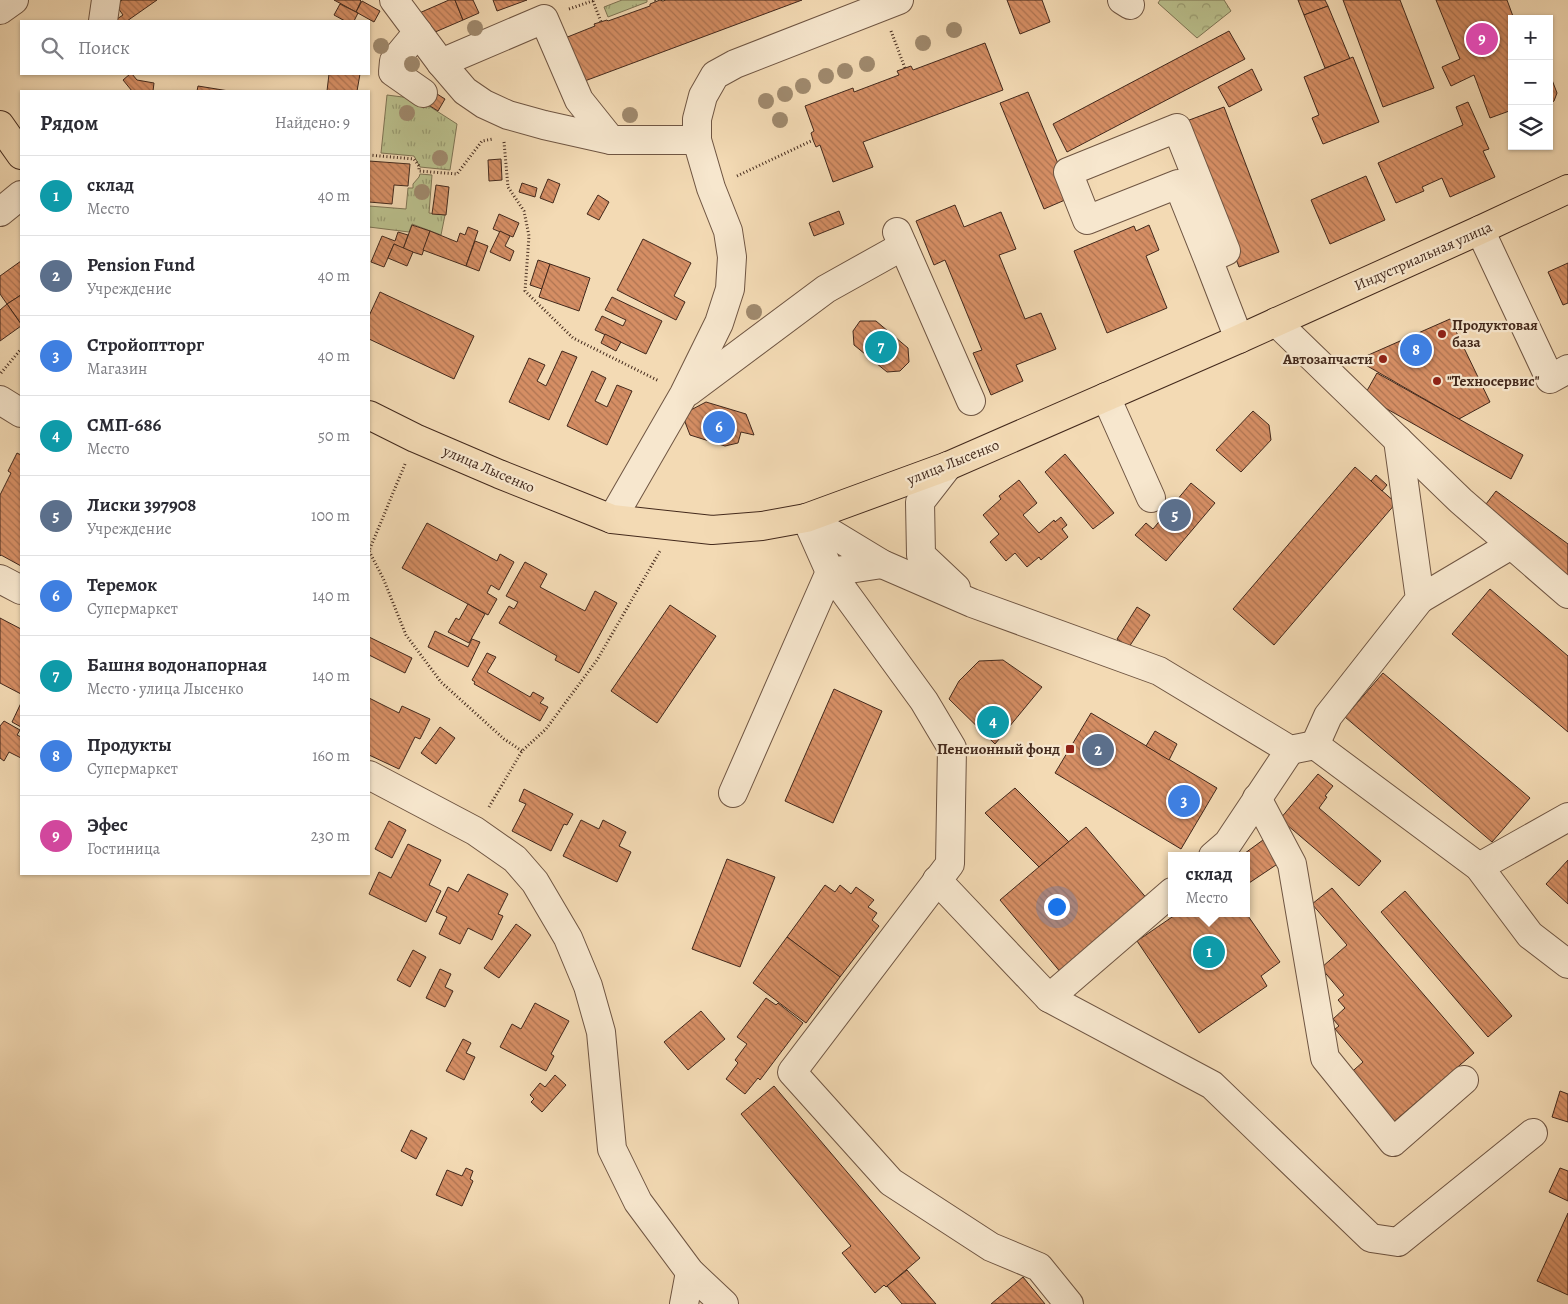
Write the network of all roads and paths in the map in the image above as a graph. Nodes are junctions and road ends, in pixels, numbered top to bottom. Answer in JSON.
{"nodes":[{"id":1,"x":14,"y":0,"type":"edge"},
{"id":2,"x":106,"y":0,"type":"edge"},
{"id":3,"x":398,"y":1,"type":"edge"},
{"id":4,"x":593,"y":1,"type":"edge"},
{"id":5,"x":891,"y":3,"type":"edge"},
{"id":6,"x":0,"y":10,"type":"edge"},
{"id":7,"x":103,"y":20,"type":"edge"},
{"id":8,"x":600,"y":22,"type":"dead end"},
{"id":9,"x":418,"y":32,"type":"junction"},
{"id":10,"x":441,"y":63,"type":"junction"},
{"id":11,"x":905,"y":68,"type":"dead end"},
{"id":12,"x":423,"y":93,"type":"dead end"},
{"id":13,"x":0,"y":125,"type":"edge"},
{"id":14,"x":506,"y":126,"type":"junction"},
{"id":15,"x":611,"y":140,"type":"junction"},
{"id":16,"x":697,"y":140,"type":"junction"},
{"id":17,"x":813,"y":140,"type":"dead end"},
{"id":18,"x":20,"y":154,"type":"edge"},
{"id":19,"x":370,"y":155,"type":"edge"},
{"id":20,"x":765,"y":162,"type":"dead end"},
{"id":21,"x":1568,"y":189,"type":"edge"},
{"id":22,"x":20,"y":196,"type":"edge"},
{"id":23,"x":0,"y":212,"type":"edge"},
{"id":24,"x":1480,"y":230,"type":"junction"},
{"id":25,"x":1208,"y":259,"type":"junction"},
{"id":26,"x":1276,"y":322,"type":"junction"},
{"id":27,"x":1239,"y":339,"type":"junction"},
{"id":28,"x":20,"y":350,"type":"edge"},
{"id":29,"x":1568,"y":369,"type":"edge"},
{"id":30,"x":0,"y":374,"type":"edge"},
{"id":31,"x":684,"y":394,"type":"junction"},
{"id":32,"x":1106,"y":397,"type":"junction"},
{"id":33,"x":0,"y":400,"type":"edge"},
{"id":34,"x":971,"y":402,"type":"dead end"},
{"id":35,"x":20,"y":412,"type":"edge"},
{"id":36,"x":370,"y":416,"type":"edge"},
{"id":37,"x":415,"y":438,"type":"junction"},
{"id":38,"x":1398,"y":440,"type":"junction"},
{"id":39,"x":948,"y":466,"type":"junction"},
{"id":40,"x":1151,"y":498,"type":"dead end"},
{"id":41,"x":806,"y":518,"type":"junction"},
{"id":42,"x":612,"y":519,"type":"junction"},
{"id":43,"x":674,"y":526,"type":"junction"},
{"id":44,"x":1511,"y":545,"type":"junction"},
{"id":45,"x":370,"y":549,"type":"edge"},
{"id":46,"x":370,"y":553,"type":"edge"},
{"id":47,"x":882,"y":564,"type":"junction"},
{"id":48,"x":830,"y":572,"type":"junction"},
{"id":49,"x":0,"y":579,"type":"edge"},
{"id":50,"x":20,"y":589,"type":"edge"},
{"id":51,"x":1568,"y":594,"type":"edge"},
{"id":52,"x":1420,"y":599,"type":"junction"},
{"id":53,"x":972,"y":603,"type":"junction"},
{"id":54,"x":1302,"y":748,"type":"junction"},
{"id":55,"x":522,"y":751,"type":"junction"},
{"id":56,"x":370,"y":776,"type":"edge"},
{"id":57,"x":733,"y":793,"type":"dead end"},
{"id":58,"x":1257,"y":798,"type":"junction"},
{"id":59,"x":1568,"y":817,"type":"edge"},
{"id":60,"x":475,"y":831,"type":"junction"},
{"id":61,"x":1218,"y":852,"type":"edge"},
{"id":62,"x":1479,"y":867,"type":"junction"},
{"id":63,"x":937,"y":880,"type":"junction"},
{"id":64,"x":1168,"y":895,"type":"edge"},
{"id":65,"x":1568,"y":964,"type":"edge"},
{"id":66,"x":1049,"y":998,"type":"junction"},
{"id":67,"x":1464,"y":1080,"type":"dead end"},
{"id":68,"x":1533,"y":1133,"type":"dead end"},
{"id":69,"x":690,"y":1272,"type":"junction"},
{"id":70,"x":684,"y":1304,"type":"edge"},
{"id":71,"x":724,"y":1304,"type":"edge"},
{"id":72,"x":1069,"y":1304,"type":"edge"}],
"edges":[{"from":1,"to":6,"type":"street"},
{"from":2,"to":7,"type":"street"},
{"from":3,"to":9,"type":"street"},
{"from":4,"to":8,"type":"path"},
{"from":5,"to":11,"type":"path"},
{"from":5,"to":16,"type":"street"},
{"from":9,"to":10,"type":"street"},
{"from":9,"to":12,"type":"street"},
{"from":10,"to":14,"type":"street"},
{"from":10,"to":15,"type":"street"},
{"from":13,"to":18,"type":"main road"},
{"from":14,"to":15,"type":"street"},
{"from":14,"to":19,"type":"path"},
{"from":14,"to":31,"type":"path"},
{"from":15,"to":16,"type":"street"},
{"from":16,"to":31,"type":"street"},
{"from":17,"to":20,"type":"path"},
{"from":21,"to":24,"type":"main road","name":"Индустриальная улица"},
{"from":22,"to":23,"type":"street"},
{"from":24,"to":26,"type":"main road","name":"Индустриальная улица"},
{"from":24,"to":29,"type":"street"},
{"from":25,"to":25,"type":"street"},
{"from":25,"to":27,"type":"street"},
{"from":26,"to":27,"type":"main road","name":"улица Лысенко"},
{"from":26,"to":38,"type":"street"},
{"from":27,"to":32,"type":"main road","name":"улица Лысенко"},
{"from":28,"to":30,"type":"path"},
{"from":31,"to":34,"type":"street"},
{"from":31,"to":42,"type":"street"},
{"from":32,"to":39,"type":"main road","name":"улица Лысенко"},
{"from":32,"to":40,"type":"street"},
{"from":33,"to":35,"type":"street"},
{"from":36,"to":37,"type":"main road","name":"улица Лысенко"},
{"from":37,"to":42,"type":"main road","name":"улица Лысенко"},
{"from":37,"to":45,"type":"path"},
{"from":38,"to":44,"type":"street"},
{"from":38,"to":52,"type":"street"},
{"from":39,"to":41,"type":"main road","name":"улица Лысенко"},
{"from":39,"to":53,"type":"street"},
{"from":41,"to":43,"type":"main road","name":"улица Лысенко"},
{"from":41,"to":47,"type":"street"},
{"from":41,"to":48,"type":"street"},
{"from":42,"to":43,"type":"main road","name":"улица Лысенко"},
{"from":43,"to":55,"type":"path"},
{"from":44,"to":51,"type":"street"},
{"from":44,"to":52,"type":"street"},
{"from":46,"to":55,"type":"path"},
{"from":47,"to":48,"type":"street"},
{"from":47,"to":53,"type":"street"},
{"from":48,"to":57,"type":"street"},
{"from":48,"to":63,"type":"street"},
{"from":49,"to":50,"type":"street"},
{"from":52,"to":54,"type":"street"},
{"from":53,"to":54,"type":"street"},
{"from":54,"to":58,"type":"street"},
{"from":54,"to":62,"type":"street"},
{"from":55,"to":60,"type":"path"},
{"from":56,"to":60,"type":"street"},
{"from":58,"to":61,"type":"street"},
{"from":58,"to":67,"type":"street"},
{"from":59,"to":62,"type":"street"},
{"from":60,"to":69,"type":"street"},
{"from":62,"to":65,"type":"street"},
{"from":63,"to":66,"type":"street"},
{"from":63,"to":72,"type":"street"},
{"from":64,"to":66,"type":"street"},
{"from":66,"to":68,"type":"street"},
{"from":69,"to":70,"type":"street"},
{"from":69,"to":71,"type":"street"}]}
